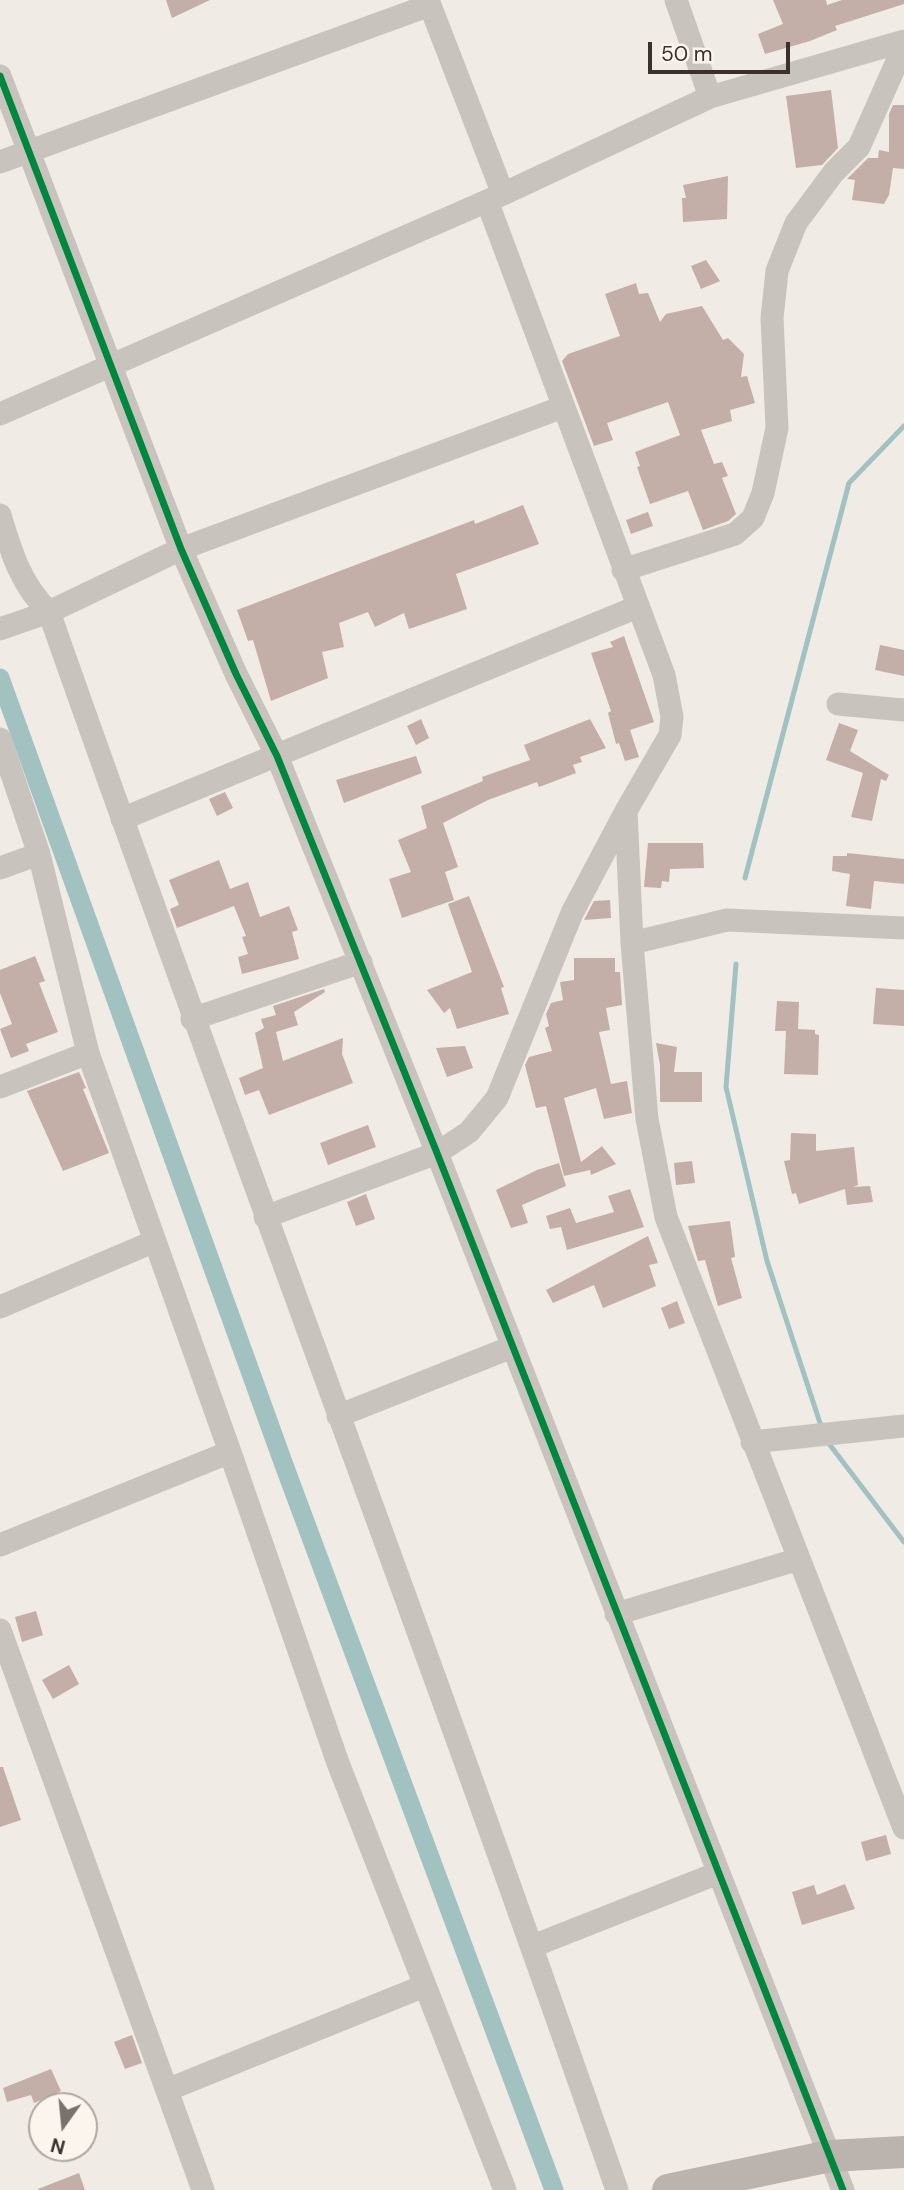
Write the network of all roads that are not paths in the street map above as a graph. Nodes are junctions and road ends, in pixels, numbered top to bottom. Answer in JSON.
{"nodes":[{"id":1,"x":676,"y":0,"type":"edge"},
{"id":2,"x":429,"y":3,"type":"edge"},
{"id":3,"x":904,"y":44,"type":"edge"},
{"id":4,"x":0,"y":76,"type":"edge"},
{"id":5,"x":710,"y":97,"type":"junction"},
{"id":6,"x":30,"y":151,"type":"junction"},
{"id":7,"x":0,"y":162,"type":"edge"},
{"id":8,"x":495,"y":197,"type":"junction"},
{"id":9,"x":110,"y":366,"type":"junction"},
{"id":10,"x":564,"y":407,"type":"junction"},
{"id":11,"x":0,"y":414,"type":"edge"},
{"id":12,"x":0,"y":515,"type":"edge"},
{"id":13,"x":181,"y":549,"type":"junction"},
{"id":14,"x":623,"y":570,"type":"junction"},
{"id":15,"x":637,"y":607,"type":"junction"},
{"id":16,"x":49,"y":612,"type":"junction"},
{"id":17,"x":0,"y":629,"type":"edge"},
{"id":18,"x":838,"y":704,"type":"dead end"},
{"id":19,"x":904,"y":710,"type":"edge"},
{"id":20,"x":0,"y":739,"type":"edge"},
{"id":21,"x":277,"y":756,"type":"junction"},
{"id":22,"x":626,"y":811,"type":"junction"},
{"id":23,"x":122,"y":819,"type":"junction"},
{"id":24,"x":38,"y":854,"type":"junction"},
{"id":25,"x":0,"y":868,"type":"edge"},
{"id":26,"x":904,"y":928,"type":"edge"},
{"id":27,"x":632,"y":943,"type":"junction"},
{"id":28,"x":361,"y":962,"type":"junction"},
{"id":29,"x":192,"y":1019,"type":"junction"},
{"id":30,"x":88,"y":1053,"type":"junction"},
{"id":31,"x":0,"y":1087,"type":"edge"},
{"id":32,"x":438,"y":1153,"type":"junction"},
{"id":33,"x":265,"y":1217,"type":"junction"},
{"id":34,"x":155,"y":1241,"type":"junction"},
{"id":35,"x":0,"y":1307,"type":"edge"},
{"id":36,"x":512,"y":1347,"type":"junction"},
{"id":37,"x":338,"y":1416,"type":"junction"},
{"id":38,"x":904,"y":1426,"type":"edge"},
{"id":39,"x":752,"y":1442,"type":"junction"},
{"id":40,"x":230,"y":1452,"type":"junction"},
{"id":41,"x":0,"y":1545,"type":"edge"},
{"id":42,"x":799,"y":1559,"type":"junction"},
{"id":43,"x":616,"y":1614,"type":"junction"},
{"id":44,"x":0,"y":1630,"type":"edge"},
{"id":45,"x":904,"y":1828,"type":"edge"},
{"id":46,"x":718,"y":1873,"type":"junction"},
{"id":47,"x":533,"y":1946,"type":"junction"},
{"id":48,"x":424,"y":1986,"type":"junction"},
{"id":49,"x":167,"y":2090,"type":"junction"},
{"id":50,"x":904,"y":2152,"type":"edge"},
{"id":51,"x":830,"y":2156,"type":"junction"},
{"id":52,"x":204,"y":2190,"type":"edge"},
{"id":53,"x":505,"y":2190,"type":"edge"},
{"id":54,"x":617,"y":2190,"type":"edge"},
{"id":55,"x":668,"y":2190,"type":"edge"},
{"id":56,"x":843,"y":2190,"type":"edge"}],
"edges":[{"from":1,"to":5,"type":"street"},
{"from":2,"to":6,"type":"street"},
{"from":2,"to":8,"type":"street"},
{"from":3,"to":5,"type":"street"},
{"from":3,"to":14,"type":"street"},
{"from":4,"to":6,"type":"street"},
{"from":5,"to":8,"type":"street"},
{"from":6,"to":7,"type":"street"},
{"from":6,"to":9,"type":"street"},
{"from":8,"to":9,"type":"street"},
{"from":8,"to":10,"type":"street"},
{"from":9,"to":11,"type":"street"},
{"from":9,"to":13,"type":"street"},
{"from":10,"to":13,"type":"street"},
{"from":10,"to":14,"type":"street"},
{"from":12,"to":16,"type":"street"},
{"from":13,"to":16,"type":"street"},
{"from":13,"to":21,"type":"street"},
{"from":14,"to":15,"type":"street"},
{"from":15,"to":21,"type":"street"},
{"from":15,"to":22,"type":"street"},
{"from":16,"to":17,"type":"street"},
{"from":16,"to":23,"type":"street"},
{"from":18,"to":19,"type":"street"},
{"from":20,"to":24,"type":"street"},
{"from":21,"to":23,"type":"street"},
{"from":21,"to":28,"type":"street"},
{"from":22,"to":27,"type":"street"},
{"from":22,"to":32,"type":"street"},
{"from":23,"to":29,"type":"street"},
{"from":24,"to":25,"type":"street"},
{"from":24,"to":30,"type":"street"},
{"from":26,"to":27,"type":"street"},
{"from":27,"to":39,"type":"street"},
{"from":28,"to":29,"type":"street"},
{"from":28,"to":32,"type":"street"},
{"from":29,"to":33,"type":"street"},
{"from":30,"to":31,"type":"street"},
{"from":30,"to":34,"type":"street"},
{"from":32,"to":33,"type":"street"},
{"from":32,"to":36,"type":"street"},
{"from":33,"to":37,"type":"street"},
{"from":34,"to":35,"type":"street"},
{"from":34,"to":40,"type":"street"},
{"from":36,"to":37,"type":"street"},
{"from":36,"to":43,"type":"street"},
{"from":37,"to":47,"type":"street"},
{"from":38,"to":39,"type":"street"},
{"from":39,"to":42,"type":"street"},
{"from":40,"to":41,"type":"street"},
{"from":40,"to":48,"type":"street"},
{"from":42,"to":43,"type":"street"},
{"from":42,"to":45,"type":"street"},
{"from":43,"to":46,"type":"street"},
{"from":44,"to":49,"type":"street"},
{"from":46,"to":47,"type":"street"},
{"from":46,"to":51,"type":"street"},
{"from":47,"to":54,"type":"street"},
{"from":48,"to":49,"type":"street"},
{"from":48,"to":53,"type":"street"},
{"from":49,"to":52,"type":"street"},
{"from":50,"to":51,"type":"street"},
{"from":51,"to":55,"type":"street"},
{"from":51,"to":56,"type":"street"}]}
